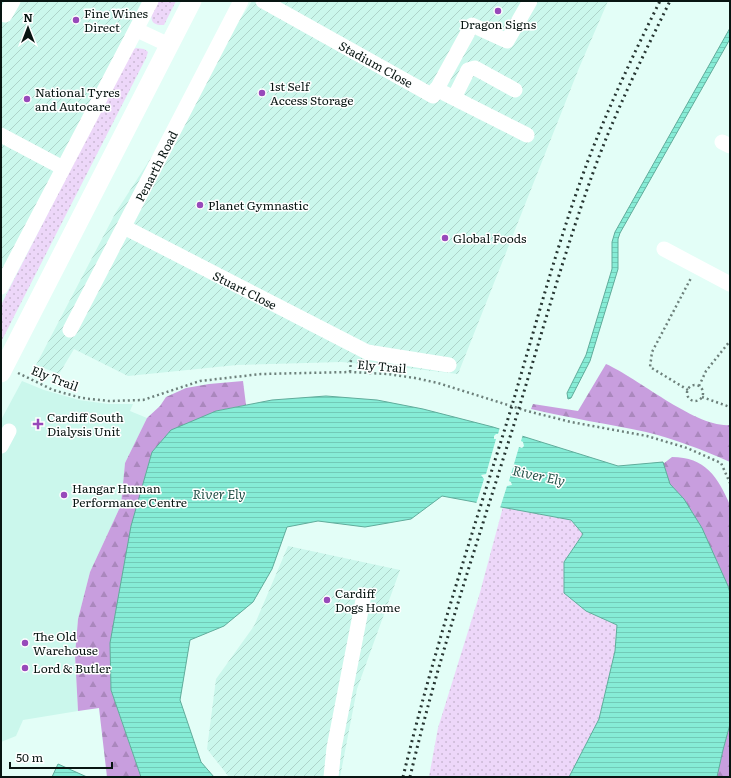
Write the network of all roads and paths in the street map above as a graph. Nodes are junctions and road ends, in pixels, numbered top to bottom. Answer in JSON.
{"nodes":[{"id":1,"x":13,"y":1,"type":"edge"},
{"id":2,"x":151,"y":1,"type":"edge"},
{"id":3,"x":192,"y":1,"type":"edge"},
{"id":4,"x":241,"y":1,"type":"edge"},
{"id":5,"x":263,"y":1,"type":"edge"},
{"id":6,"x":530,"y":1,"type":"edge"},
{"id":7,"x":6,"y":15,"type":"dead end"},
{"id":8,"x":136,"y":30,"type":"junction"},
{"id":9,"x":169,"y":45,"type":"junction"},
{"id":10,"x":436,"y":89,"type":"junction"},
{"id":11,"x":516,"y":90,"type":"dead end"},
{"id":12,"x":454,"y":98,"type":"junction"},
{"id":13,"x":1,"y":135,"type":"edge"},
{"id":14,"x":527,"y":135,"type":"dead end"},
{"id":15,"x":64,"y":168,"type":"junction"},
{"id":16,"x":124,"y":227,"type":"junction"},
{"id":17,"x":664,"y":250,"type":"dead end"},
{"id":18,"x":697,"y":267,"type":"junction"},
{"id":19,"x":730,"y":284,"type":"edge"},
{"id":20,"x":1,"y":287,"type":"edge"},
{"id":21,"x":70,"y":330,"type":"dead end"},
{"id":22,"x":730,"y":341,"type":"edge"},
{"id":23,"x":449,"y":366,"type":"dead end"},
{"id":24,"x":5,"y":371,"type":"edge"},
{"id":25,"x":699,"y":386,"type":"junction"},
{"id":26,"x":688,"y":390,"type":"junction"},
{"id":27,"x":702,"y":397,"type":"junction"},
{"id":28,"x":730,"y":407,"type":"edge"},
{"id":29,"x":9,"y":431,"type":"dead end"},
{"id":30,"x":1,"y":446,"type":"edge"},
{"id":31,"x":730,"y":483,"type":"edge"},
{"id":32,"x":364,"y":596,"type":"dead end"},
{"id":33,"x":332,"y":777,"type":"edge"}],
"edges":[{"from":1,"to":7,"type":"street"},
{"from":2,"to":8,"type":"street"},
{"from":3,"to":9,"type":"main road"},
{"from":4,"to":16,"type":"street","name":"Penarth Road"},
{"from":5,"to":10,"type":"street","name":"Stadium Close"},
{"from":6,"to":10,"type":"street"},
{"from":8,"to":9,"type":"street"},
{"from":8,"to":15,"type":"street"},
{"from":9,"to":24,"type":"main road"},
{"from":10,"to":12,"type":"street"},
{"from":11,"to":12,"type":"street"},
{"from":12,"to":14,"type":"street"},
{"from":13,"to":15,"type":"street"},
{"from":15,"to":20,"type":"street"},
{"from":16,"to":21,"type":"street","name":"Penarth Road"},
{"from":16,"to":23,"type":"street","name":"Stuart Close"},
{"from":17,"to":18,"type":"street"},
{"from":18,"to":19,"type":"street"},
{"from":18,"to":26,"type":"path"},
{"from":22,"to":25,"type":"path"},
{"from":24,"to":31,"type":"path","name":"Ely Trail"},
{"from":25,"to":26,"type":"path"},
{"from":25,"to":27,"type":"path"},
{"from":26,"to":27,"type":"path"},
{"from":27,"to":28,"type":"path"},
{"from":29,"to":30,"type":"street"},
{"from":32,"to":33,"type":"street"}]}
